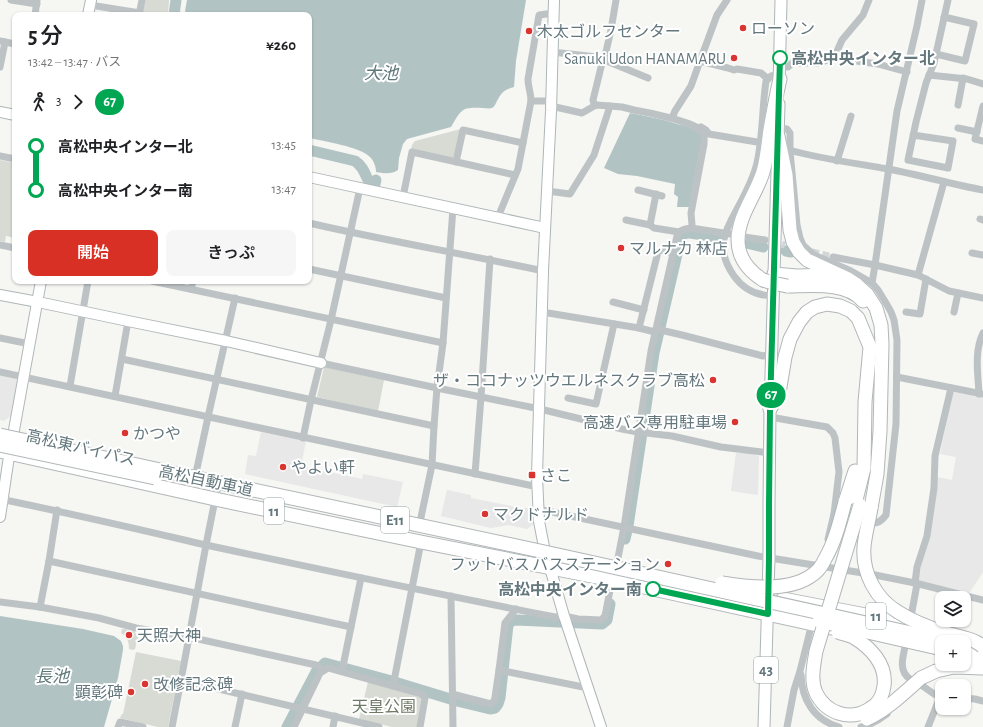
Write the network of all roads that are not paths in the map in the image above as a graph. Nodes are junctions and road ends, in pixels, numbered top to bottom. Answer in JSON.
{"nodes":[{"id":1,"x":11,"y":0,"type":"edge"},
{"id":2,"x":142,"y":0,"type":"edge"},
{"id":3,"x":554,"y":0,"type":"edge"},
{"id":4,"x":616,"y":0,"type":"edge"},
{"id":5,"x":726,"y":0,"type":"edge"},
{"id":6,"x":781,"y":0,"type":"edge"},
{"id":7,"x":869,"y":0,"type":"edge"},
{"id":8,"x":922,"y":0,"type":"edge"},
{"id":9,"x":948,"y":0,"type":"edge"},
{"id":10,"x":37,"y":2,"type":"edge"},
{"id":11,"x":89,"y":7,"type":"edge"},
{"id":12,"x":35,"y":12,"type":"edge"},
{"id":13,"x":125,"y":12,"type":"edge"},
{"id":14,"x":139,"y":12,"type":"edge"},
{"id":15,"x":554,"y":13,"type":"junction"},
{"id":16,"x":944,"y":17,"type":"junction"},
{"id":17,"x":2,"y":42,"type":"edge"},
{"id":18,"x":12,"y":44,"type":"edge"},
{"id":19,"x":552,"y":52,"type":"junction"},
{"id":20,"x":936,"y":54,"type":"junction"},
{"id":21,"x":834,"y":58,"type":"junction"},
{"id":22,"x":603,"y":59,"type":"junction"},
{"id":23,"x":700,"y":61,"type":"junction"},
{"id":24,"x":0,"y":66,"type":"edge"},
{"id":25,"x":906,"y":72,"type":"junction"},
{"id":26,"x":777,"y":75,"type":"junction"},
{"id":27,"x":929,"y":75,"type":"junction"},
{"id":28,"x":648,"y":78,"type":"dead end"},
{"id":29,"x":963,"y":78,"type":"junction"},
{"id":30,"x":983,"y":84,"type":"edge"},
{"id":31,"x":531,"y":102,"type":"junction"},
{"id":32,"x":551,"y":104,"type":"junction"},
{"id":33,"x":596,"y":104,"type":"junction"},
{"id":34,"x":958,"y":105,"type":"dead end"},
{"id":35,"x":610,"y":106,"type":"junction"},
{"id":36,"x":983,"y":106,"type":"edge"},
{"id":37,"x":0,"y":112,"type":"edge"},
{"id":38,"x":12,"y":114,"type":"edge"},
{"id":39,"x":851,"y":116,"type":"dead end"},
{"id":40,"x":672,"y":118,"type":"junction"},
{"id":41,"x":682,"y":122,"type":"junction"},
{"id":42,"x":958,"y":128,"type":"dead end"},
{"id":43,"x":778,"y":132,"type":"junction"},
{"id":44,"x":977,"y":132,"type":"junction"},
{"id":45,"x":913,"y":135,"type":"junction"},
{"id":46,"x":983,"y":141,"type":"edge"},
{"id":47,"x":523,"y":143,"type":"junction"},
{"id":48,"x":761,"y":143,"type":"junction"},
{"id":49,"x":790,"y":150,"type":"junction"},
{"id":50,"x":0,"y":156,"type":"edge"},
{"id":51,"x":12,"y":158,"type":"edge"},
{"id":52,"x":837,"y":161,"type":"junction"},
{"id":53,"x":456,"y":162,"type":"junction"},
{"id":54,"x":892,"y":170,"type":"junction"},
{"id":55,"x":516,"y":175,"type":"junction"},
{"id":56,"x":312,"y":178,"type":"edge"},
{"id":57,"x":944,"y":182,"type":"junction"},
{"id":58,"x":360,"y":188,"type":"junction"},
{"id":59,"x":638,"y":190,"type":"dead end"},
{"id":60,"x":983,"y":190,"type":"edge"},
{"id":61,"x":547,"y":191,"type":"junction"},
{"id":62,"x":403,"y":197,"type":"junction"},
{"id":63,"x":453,"y":208,"type":"junction"},
{"id":64,"x":498,"y":217,"type":"junction"},
{"id":65,"x":626,"y":220,"type":"dead end"},
{"id":66,"x":312,"y":224,"type":"edge"},
{"id":67,"x":650,"y":225,"type":"junction"},
{"id":68,"x":545,"y":228,"type":"junction"},
{"id":69,"x":692,"y":228,"type":"junction"},
{"id":70,"x":679,"y":232,"type":"junction"},
{"id":71,"x":350,"y":233,"type":"junction"},
{"id":72,"x":728,"y":233,"type":"junction"},
{"id":73,"x":744,"y":236,"type":"dead end"},
{"id":74,"x":765,"y":240,"type":"tunnel mouth"},
{"id":75,"x":0,"y":245,"type":"edge"},
{"id":76,"x":12,"y":247,"type":"edge"},
{"id":77,"x":450,"y":252,"type":"junction"},
{"id":78,"x":972,"y":252,"type":"dead end"},
{"id":79,"x":673,"y":253,"type":"junction"},
{"id":80,"x":983,"y":255,"type":"edge"},
{"id":81,"x":833,"y":258,"type":"tunnel mouth"},
{"id":82,"x":490,"y":259,"type":"junction"},
{"id":83,"x":875,"y":265,"type":"junction"},
{"id":84,"x":312,"y":270,"type":"edge"},
{"id":85,"x":543,"y":271,"type":"junction"},
{"id":86,"x":839,"y":275,"type":"junction"},
{"id":87,"x":918,"y":275,"type":"junction"},
{"id":88,"x":341,"y":277,"type":"junction"},
{"id":89,"x":768,"y":277,"type":"junction"},
{"id":90,"x":926,"y":280,"type":"junction"},
{"id":91,"x":872,"y":283,"type":"junction"},
{"id":92,"x":41,"y":284,"type":"edge"},
{"id":93,"x":88,"y":284,"type":"edge"},
{"id":94,"x":167,"y":284,"type":"edge"},
{"id":95,"x":192,"y":284,"type":"edge"},
{"id":96,"x":191,"y":289,"type":"junction"},
{"id":97,"x":958,"y":293,"type":"junction"},
{"id":98,"x":0,"y":295,"type":"edge"},
{"id":99,"x":774,"y":296,"type":"junction"},
{"id":100,"x":235,"y":298,"type":"junction"},
{"id":101,"x":446,"y":298,"type":"junction"},
{"id":102,"x":983,"y":298,"type":"edge"},
{"id":103,"x":38,"y":302,"type":"junction"},
{"id":104,"x":612,"y":302,"type":"dead end"},
{"id":105,"x":644,"y":310,"type":"junction"},
{"id":106,"x":83,"y":311,"type":"junction"},
{"id":107,"x":542,"y":312,"type":"junction"},
{"id":108,"x":906,"y":312,"type":"dead end"},
{"id":109,"x":954,"y":312,"type":"dead end"},
{"id":110,"x":331,"y":320,"type":"junction"},
{"id":111,"x":128,"y":321,"type":"junction"},
{"id":112,"x":614,"y":324,"type":"junction"},
{"id":113,"x":639,"y":328,"type":"junction"},
{"id":114,"x":657,"y":330,"type":"junction"},
{"id":115,"x":983,"y":333,"type":"edge"},
{"id":116,"x":0,"y":338,"type":"edge"},
{"id":117,"x":226,"y":341,"type":"junction"},
{"id":118,"x":443,"y":343,"type":"junction"},
{"id":119,"x":30,"y":344,"type":"junction"},
{"id":120,"x":870,"y":347,"type":"junction"},
{"id":121,"x":772,"y":354,"type":"junction"},
{"id":122,"x":122,"y":359,"type":"junction"},
{"id":123,"x":321,"y":363,"type":"junction"},
{"id":124,"x":0,"y":372,"type":"edge"},
{"id":125,"x":24,"y":377,"type":"junction"},
{"id":126,"x":897,"y":377,"type":"junction"},
{"id":127,"x":216,"y":380,"type":"junction"},
{"id":128,"x":70,"y":386,"type":"junction"},
{"id":129,"x":437,"y":388,"type":"junction"},
{"id":130,"x":951,"y":388,"type":"junction"},
{"id":131,"x":981,"y":394,"type":"edge"},
{"id":132,"x":115,"y":396,"type":"junction"},
{"id":133,"x":481,"y":397,"type":"junction"},
{"id":134,"x":568,"y":398,"type":"dead end"},
{"id":135,"x":311,"y":400,"type":"junction"},
{"id":136,"x":540,"y":410,"type":"junction"},
{"id":137,"x":770,"y":413,"type":"junction"},
{"id":138,"x":208,"y":417,"type":"junction"},
{"id":139,"x":434,"y":426,"type":"junction"},
{"id":140,"x":0,"y":428,"type":"edge"},
{"id":141,"x":641,"y":432,"type":"junction"},
{"id":142,"x":14,"y":433,"type":"junction"},
{"id":143,"x":0,"y":435,"type":"edge"},
{"id":144,"x":303,"y":438,"type":"junction"},
{"id":145,"x":0,"y":445,"type":"edge"},
{"id":146,"x":5,"y":453,"type":"edge"},
{"id":147,"x":770,"y":453,"type":"junction"},
{"id":148,"x":432,"y":465,"type":"junction"},
{"id":149,"x":196,"y":473,"type":"junction"},
{"id":150,"x":475,"y":474,"type":"junction"},
{"id":151,"x":220,"y":478,"type":"junction"},
{"id":152,"x":538,"y":487,"type":"junction"},
{"id":153,"x":2,"y":499,"type":"edge"},
{"id":154,"x":215,"y":499,"type":"junction"},
{"id":155,"x":858,"y":505,"type":"junction"},
{"id":156,"x":538,"y":509,"type":"junction"},
{"id":157,"x":57,"y":510,"type":"junction"},
{"id":158,"x":834,"y":514,"type":"junction"},
{"id":159,"x":0,"y":517,"type":"edge"},
{"id":160,"x":420,"y":522,"type":"junction"},
{"id":161,"x":626,"y":527,"type":"junction"},
{"id":162,"x":421,"y":542,"type":"junction"},
{"id":163,"x":206,"y":544,"type":"junction"},
{"id":164,"x":544,"y":547,"type":"junction"},
{"id":165,"x":769,"y":558,"type":"junction"},
{"id":166,"x":49,"y":561,"type":"junction"},
{"id":167,"x":588,"y":562,"type":"junction"},
{"id":168,"x":617,"y":563,"type":"junction"},
{"id":169,"x":549,"y":567,"type":"junction"},
{"id":170,"x":823,"y":567,"type":"junction"},
{"id":171,"x":361,"y":578,"type":"junction"},
{"id":172,"x":612,"y":580,"type":"junction"},
{"id":173,"x":916,"y":583,"type":"junction"},
{"id":174,"x":412,"y":588,"type":"junction"},
{"id":175,"x":197,"y":594,"type":"junction"},
{"id":176,"x":452,"y":596,"type":"junction"},
{"id":177,"x":768,"y":596,"type":"junction"},
{"id":178,"x":983,"y":600,"type":"edge"},
{"id":179,"x":0,"y":602,"type":"edge"},
{"id":180,"x":40,"y":607,"type":"junction"},
{"id":181,"x":516,"y":610,"type":"junction"},
{"id":182,"x":768,"y":614,"type":"junction"},
{"id":183,"x":565,"y":620,"type":"junction"},
{"id":184,"x":812,"y":623,"type":"junction"},
{"id":185,"x":827,"y":623,"type":"junction"},
{"id":186,"x":910,"y":623,"type":"junction"},
{"id":187,"x":351,"y":627,"type":"junction"},
{"id":188,"x":189,"y":637,"type":"junction"},
{"id":189,"x":935,"y":638,"type":"edge"},
{"id":190,"x":983,"y":640,"type":"edge"},
{"id":191,"x":906,"y":644,"type":"junction"},
{"id":192,"x":971,"y":646,"type":"edge"},
{"id":193,"x":935,"y":647,"type":"edge"},
{"id":194,"x":983,"y":648,"type":"edge"},
{"id":195,"x":935,"y":650,"type":"edge"},
{"id":196,"x":971,"y":655,"type":"edge"},
{"id":197,"x":983,"y":658,"type":"edge"},
{"id":198,"x":971,"y":659,"type":"edge"},
{"id":199,"x":983,"y":662,"type":"edge"},
{"id":200,"x":321,"y":668,"type":"junction"},
{"id":201,"x":342,"y":668,"type":"junction"},
{"id":202,"x":983,"y":668,"type":"edge"},
{"id":203,"x":501,"y":670,"type":"junction"},
{"id":204,"x":800,"y":671,"type":"junction"},
{"id":205,"x":181,"y":680,"type":"junction"},
{"id":206,"x":394,"y":683,"type":"junction"},
{"id":207,"x":921,"y":684,"type":"junction"},
{"id":208,"x":588,"y":688,"type":"junction"},
{"id":209,"x":242,"y":694,"type":"junction"},
{"id":210,"x":935,"y":695,"type":"edge"},
{"id":211,"x":452,"y":697,"type":"junction"},
{"id":212,"x":971,"y":699,"type":"edge"},
{"id":213,"x":983,"y":701,"type":"edge"},
{"id":214,"x":299,"y":708,"type":"junction"},
{"id":215,"x":935,"y":711,"type":"edge"},
{"id":216,"x":335,"y":716,"type":"junction"},
{"id":217,"x":118,"y":727,"type":"edge"},
{"id":218,"x":143,"y":727,"type":"edge"},
{"id":219,"x":172,"y":727,"type":"edge"},
{"id":220,"x":235,"y":727,"type":"edge"},
{"id":221,"x":294,"y":727,"type":"edge"},
{"id":222,"x":333,"y":727,"type":"edge"},
{"id":223,"x":379,"y":727,"type":"edge"},
{"id":224,"x":420,"y":727,"type":"edge"},
{"id":225,"x":453,"y":727,"type":"edge"},
{"id":226,"x":601,"y":727,"type":"edge"},
{"id":227,"x":764,"y":727,"type":"edge"},
{"id":228,"x":787,"y":727,"type":"edge"},
{"id":229,"x":839,"y":727,"type":"edge"},
{"id":230,"x":861,"y":727,"type":"edge"},
{"id":231,"x":928,"y":727,"type":"edge"}],
"edges":[{"from":1,"to":10,"type":"street"},
{"from":2,"to":14,"type":"street"},
{"from":3,"to":15,"type":"street"},
{"from":4,"to":22,"type":"street"},
{"from":5,"to":23,"type":"street"},
{"from":6,"to":26,"type":"main road","number":"43"},
{"from":7,"to":21,"type":"street"},
{"from":8,"to":25,"type":"street"},
{"from":9,"to":16,"type":"street"},
{"from":10,"to":12,"type":"street"},
{"from":11,"to":13,"type":"street"},
{"from":15,"to":19,"type":"street"},
{"from":15,"to":31,"type":"street"},
{"from":16,"to":20,"type":"street"},
{"from":16,"to":20,"type":"street"},
{"from":17,"to":18,"type":"street"},
{"from":17,"to":24,"type":"street"},
{"from":19,"to":22,"type":"street"},
{"from":19,"to":32,"type":"street"},
{"from":20,"to":27,"type":"street"},
{"from":21,"to":25,"type":"street"},
{"from":21,"to":26,"type":"street"},
{"from":22,"to":28,"type":"street"},
{"from":22,"to":33,"type":"street"},
{"from":23,"to":26,"type":"street"},
{"from":23,"to":40,"type":"street"},
{"from":25,"to":54,"type":"street"},
{"from":26,"to":43,"type":"main road","number":"43"},
{"from":26,"to":48,"type":"street"},
{"from":26,"to":89,"type":"highway"},
{"from":27,"to":29,"type":"street"},
{"from":27,"to":45,"type":"street"},
{"from":29,"to":30,"type":"street"},
{"from":29,"to":34,"type":"street"},
{"from":31,"to":32,"type":"street"},
{"from":31,"to":47,"type":"street"},
{"from":32,"to":33,"type":"street"},
{"from":32,"to":61,"type":"street"},
{"from":33,"to":35,"type":"street"},
{"from":35,"to":40,"type":"street"},
{"from":35,"to":61,"type":"street"},
{"from":36,"to":44,"type":"street"},
{"from":37,"to":38,"type":"street"},
{"from":39,"to":52,"type":"street"},
{"from":40,"to":41,"type":"street"},
{"from":41,"to":48,"type":"street"},
{"from":41,"to":69,"type":"street"},
{"from":42,"to":44,"type":"street"},
{"from":43,"to":49,"type":"street"},
{"from":43,"to":86,"type":"highway"},
{"from":43,"to":89,"type":"main road","number":"43"},
{"from":44,"to":46,"type":"street"},
{"from":45,"to":45,"type":"street"},
{"from":47,"to":53,"type":"street"},
{"from":47,"to":55,"type":"street"},
{"from":48,"to":72,"type":"street"},
{"from":49,"to":52,"type":"street"},
{"from":49,"to":91,"type":"street"},
{"from":50,"to":51,"type":"street"},
{"from":52,"to":54,"type":"street"},
{"from":53,"to":55,"type":"street"},
{"from":53,"to":62,"type":"street"},
{"from":54,"to":57,"type":"street"},
{"from":54,"to":83,"type":"street"},
{"from":55,"to":64,"type":"street"},
{"from":56,"to":58,"type":"street"},
{"from":57,"to":60,"type":"street"},
{"from":57,"to":87,"type":"street"},
{"from":58,"to":62,"type":"street"},
{"from":58,"to":71,"type":"street"},
{"from":59,"to":67,"type":"street"},
{"from":61,"to":68,"type":"street"},
{"from":62,"to":63,"type":"street"},
{"from":63,"to":64,"type":"street"},
{"from":63,"to":77,"type":"street"},
{"from":64,"to":68,"type":"street"},
{"from":65,"to":67,"type":"street"},
{"from":66,"to":71,"type":"street"},
{"from":67,"to":70,"type":"street"},
{"from":68,"to":85,"type":"street"},
{"from":69,"to":70,"type":"street"},
{"from":69,"to":72,"type":"street"},
{"from":70,"to":79,"type":"street"},
{"from":71,"to":77,"type":"street"},
{"from":71,"to":88,"type":"street"},
{"from":72,"to":99,"type":"street"},
{"from":73,"to":74,"type":"street"},
{"from":75,"to":76,"type":"street"},
{"from":77,"to":82,"type":"street"},
{"from":77,"to":101,"type":"street"},
{"from":78,"to":80,"type":"street"},
{"from":79,"to":105,"type":"street"},
{"from":79,"to":114,"type":"street"},
{"from":81,"to":83,"type":"street"},
{"from":82,"to":85,"type":"street"},
{"from":82,"to":133,"type":"street"},
{"from":83,"to":87,"type":"street"},
{"from":83,"to":91,"type":"street"},
{"from":84,"to":88,"type":"street"},
{"from":85,"to":107,"type":"street"},
{"from":86,"to":89,"type":"highway"},
{"from":86,"to":155,"type":"highway"},
{"from":87,"to":90,"type":"street"},
{"from":88,"to":101,"type":"street"},
{"from":88,"to":110,"type":"street"},
{"from":89,"to":99,"type":"main road","number":"43"},
{"from":89,"to":120,"type":"highway","bridge":true},
{"from":90,"to":97,"type":"street"},
{"from":90,"to":108,"type":"street"},
{"from":91,"to":126,"type":"street"},
{"from":92,"to":103,"type":"street"},
{"from":93,"to":106,"type":"street"},
{"from":94,"to":96,"type":"street"},
{"from":95,"to":96,"type":"street"},
{"from":96,"to":100,"type":"street"},
{"from":97,"to":102,"type":"street"},
{"from":97,"to":109,"type":"street"},
{"from":98,"to":103,"type":"street"},
{"from":99,"to":121,"type":"main road","number":"43"},
{"from":100,"to":110,"type":"street"},
{"from":100,"to":117,"type":"street"},
{"from":101,"to":118,"type":"street"},
{"from":103,"to":106,"type":"street"},
{"from":103,"to":119,"type":"street"},
{"from":104,"to":105,"type":"street"},
{"from":105,"to":113,"type":"street"},
{"from":106,"to":111,"type":"street"},
{"from":106,"to":128,"type":"street"},
{"from":107,"to":112,"type":"street"},
{"from":107,"to":136,"type":"street"},
{"from":110,"to":118,"type":"street"},
{"from":110,"to":123,"type":"street"},
{"from":111,"to":117,"type":"street"},
{"from":111,"to":122,"type":"street"},
{"from":112,"to":113,"type":"street"},
{"from":112,"to":134,"type":"street"},
{"from":113,"to":114,"type":"street"},
{"from":114,"to":121,"type":"street"},
{"from":114,"to":141,"type":"street"},
{"from":115,"to":131,"type":"street"},
{"from":116,"to":119,"type":"street"},
{"from":117,"to":123,"type":"street"},
{"from":117,"to":127,"type":"street"},
{"from":118,"to":129,"type":"street"},
{"from":119,"to":125,"type":"street"},
{"from":120,"to":137,"type":"highway"},
{"from":120,"to":155,"type":"highway"},
{"from":121,"to":137,"type":"main road","number":"43"},
{"from":122,"to":127,"type":"street"},
{"from":122,"to":132,"type":"street"},
{"from":123,"to":129,"type":"street"},
{"from":123,"to":135,"type":"street"},
{"from":124,"to":125,"type":"street"},
{"from":125,"to":128,"type":"street"},
{"from":125,"to":142,"type":"street"},
{"from":126,"to":130,"type":"street"},
{"from":126,"to":158,"type":"street"},
{"from":127,"to":135,"type":"street"},
{"from":127,"to":138,"type":"street"},
{"from":128,"to":132,"type":"street"},
{"from":129,"to":133,"type":"street"},
{"from":129,"to":139,"type":"street"},
{"from":130,"to":131,"type":"street"},
{"from":130,"to":173,"type":"street"},
{"from":132,"to":138,"type":"street"},
{"from":133,"to":136,"type":"street"},
{"from":133,"to":150,"type":"street"},
{"from":135,"to":139,"type":"street"},
{"from":135,"to":144,"type":"street"},
{"from":136,"to":141,"type":"street"},
{"from":136,"to":152,"type":"street"},
{"from":137,"to":147,"type":"main road","number":"43"},
{"from":137,"to":158,"type":"street"},
{"from":138,"to":144,"type":"street"},
{"from":138,"to":149,"type":"street"},
{"from":139,"to":148,"type":"street"},
{"from":140,"to":142,"type":"highway","name":"高松東バイパス","number":"11"},
{"from":141,"to":147,"type":"street"},
{"from":141,"to":161,"type":"street"},
{"from":142,"to":146,"type":"street"},
{"from":142,"to":149,"type":"highway","name":"高松東バイパス","number":"11"},
{"from":143,"to":167,"type":"highway","name":"高松自動車道","number":"E11","bridge":true},
{"from":144,"to":148,"type":"street"},
{"from":145,"to":185,"type":"highway","name":"高松自動車道","number":"E11","bridge":true},
{"from":146,"to":153,"type":"street"},
{"from":146,"to":154,"type":"highway","name":"高松東バイパス","number":"11"},
{"from":147,"to":165,"type":"main road","number":"43"},
{"from":148,"to":150,"type":"street"},
{"from":148,"to":160,"type":"street"},
{"from":149,"to":151,"type":"highway","name":"高松東バイパス","number":"11"},
{"from":150,"to":152,"type":"street"},
{"from":151,"to":154,"type":"street"},
{"from":151,"to":160,"type":"highway","name":"高松東バイパス","number":"11"},
{"from":152,"to":156,"type":"street"},
{"from":153,"to":157,"type":"street"},
{"from":153,"to":159,"type":"street"},
{"from":154,"to":162,"type":"highway","name":"高松東バイパス","number":"11"},
{"from":154,"to":163,"type":"street"},
{"from":155,"to":167,"type":"highway","bridge":true},
{"from":155,"to":185,"type":"highway","bridge":true},
{"from":155,"to":194,"type":"highway","bridge":true},
{"from":155,"to":202,"type":"highway","bridge":true},
{"from":156,"to":161,"type":"street"},
{"from":156,"to":164,"type":"street"},
{"from":157,"to":163,"type":"street"},
{"from":157,"to":166,"type":"street"},
{"from":158,"to":170,"type":"street"},
{"from":160,"to":164,"type":"highway","name":"高松東バイパス","number":"11"},
{"from":161,"to":165,"type":"street"},
{"from":161,"to":168,"type":"street"},
{"from":162,"to":169,"type":"highway","name":"高松東バイパス","number":"11"},
{"from":162,"to":174,"type":"street"},
{"from":163,"to":171,"type":"street"},
{"from":163,"to":175,"type":"street"},
{"from":164,"to":168,"type":"highway","name":"高松東バイパス","number":"11"},
{"from":164,"to":169,"type":"street"},
{"from":165,"to":170,"type":"street"},
{"from":165,"to":177,"type":"main road","number":"43"},
{"from":166,"to":175,"type":"street"},
{"from":166,"to":180,"type":"street"},
{"from":167,"to":189,"type":"highway","name":"高松自動車道","number":"E11","bridge":true},
{"from":168,"to":177,"type":"highway","name":"高松東バイパス","number":"11"},
{"from":169,"to":172,"type":"highway","name":"高松東バイパス","number":"11"},
{"from":169,"to":183,"type":"street"},
{"from":170,"to":173,"type":"street"},
{"from":171,"to":174,"type":"street"},
{"from":171,"to":187,"type":"street"},
{"from":172,"to":182,"type":"highway","name":"高松東バイパス","number":"11"},
{"from":172,"to":183,"type":"street"},
{"from":173,"to":178,"type":"street"},
{"from":173,"to":186,"type":"street"},
{"from":174,"to":176,"type":"street"},
{"from":174,"to":206,"type":"street"},
{"from":175,"to":187,"type":"street"},
{"from":175,"to":188,"type":"street"},
{"from":176,"to":181,"type":"street"},
{"from":176,"to":211,"type":"street"},
{"from":177,"to":182,"type":"main road","number":"43"},
{"from":177,"to":186,"type":"highway","name":"高松東バイパス","number":"11"},
{"from":179,"to":180,"type":"street"},
{"from":180,"to":188,"type":"street"},
{"from":181,"to":183,"type":"street"},
{"from":181,"to":203,"type":"street"},
{"from":182,"to":184,"type":"highway","name":"高松東バイパス","number":"11"},
{"from":182,"to":227,"type":"main road","number":"43"},
{"from":183,"to":208,"type":"street"},
{"from":184,"to":191,"type":"highway","name":"高松東バイパス","number":"11"},
{"from":184,"to":204,"type":"street"},
{"from":185,"to":193,"type":"highway","name":"高松自動車道","number":"E11","bridge":true},
{"from":186,"to":190,"type":"highway","name":"高松東バイパス","number":"11"},
{"from":186,"to":191,"type":"street"},
{"from":187,"to":201,"type":"street"},
{"from":188,"to":200,"type":"street"},
{"from":188,"to":205,"type":"street"},
{"from":191,"to":195,"type":"highway","name":"高松東バイパス","number":"11"},
{"from":191,"to":207,"type":"street"},
{"from":192,"to":194,"type":"highway"},
{"from":196,"to":197,"type":"highway"},
{"from":198,"to":199,"type":"highway"},
{"from":200,"to":201,"type":"street"},
{"from":200,"to":214,"type":"street"},
{"from":201,"to":206,"type":"street"},
{"from":203,"to":208,"type":"street"},
{"from":203,"to":211,"type":"street"},
{"from":204,"to":228,"type":"street"},
{"from":204,"to":229,"type":"street"},
{"from":205,"to":209,"type":"street"},
{"from":205,"to":219,"type":"street"},
{"from":206,"to":224,"type":"street"},
{"from":207,"to":210,"type":"street"},
{"from":207,"to":230,"type":"street"},
{"from":208,"to":226,"type":"street"},
{"from":209,"to":214,"type":"street"},
{"from":209,"to":220,"type":"street"},
{"from":211,"to":225,"type":"street"},
{"from":212,"to":213,"type":"street"},
{"from":214,"to":216,"type":"street"},
{"from":214,"to":221,"type":"street"},
{"from":215,"to":231,"type":"street"},
{"from":216,"to":222,"type":"street"},
{"from":216,"to":223,"type":"street"},
{"from":217,"to":218,"type":"street"}]}
